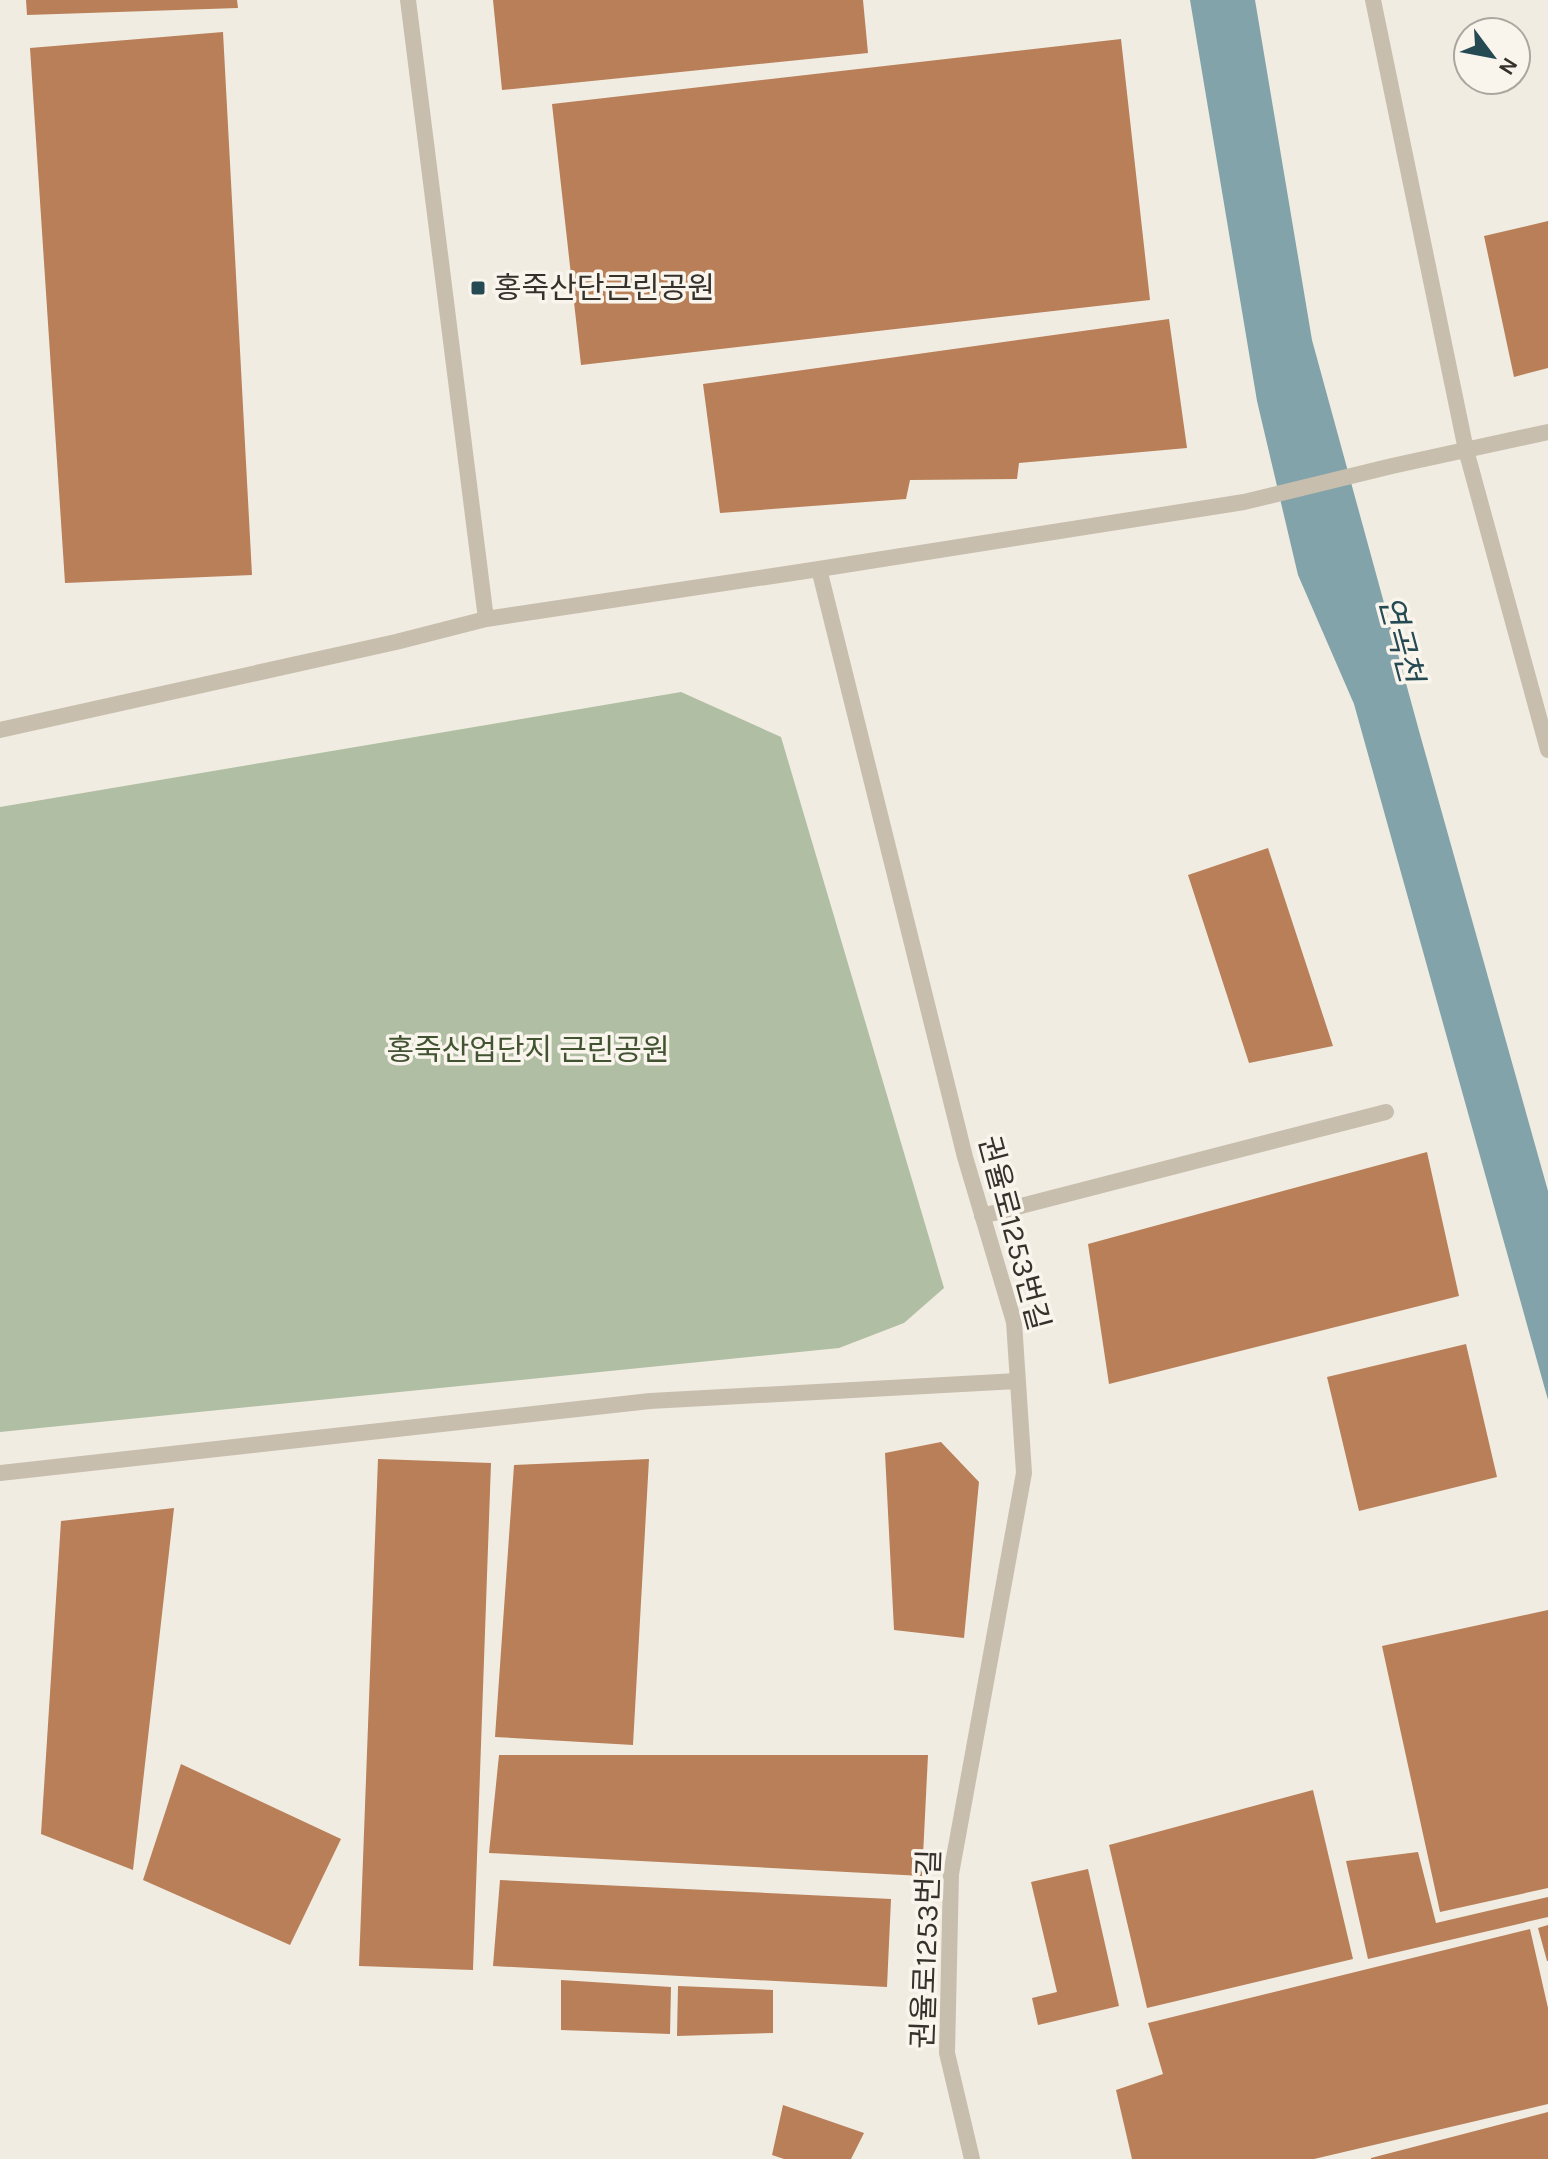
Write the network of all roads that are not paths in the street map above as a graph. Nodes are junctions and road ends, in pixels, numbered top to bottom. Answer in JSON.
{"nodes":[{"id":1,"x":408,"y":0,"type":"edge"},
{"id":2,"x":1373,"y":0,"type":"edge"},
{"id":3,"x":1548,"y":432,"type":"edge"},
{"id":4,"x":1466,"y":450,"type":"junction"},
{"id":5,"x":819,"y":569,"type":"junction"},
{"id":6,"x":486,"y":619,"type":"junction"},
{"id":7,"x":0,"y":730,"type":"edge"},
{"id":8,"x":1548,"y":750,"type":"edge"},
{"id":9,"x":1386,"y":1112,"type":"dead end"},
{"id":10,"x":982,"y":1216,"type":"junction"},
{"id":11,"x":1017,"y":1381,"type":"junction"},
{"id":12,"x":0,"y":1473,"type":"edge"},
{"id":13,"x":972,"y":2159,"type":"edge"}],
"edges":[{"from":1,"to":6,"type":"lane"},
{"from":2,"to":4,"type":"lane"},
{"from":3,"to":4,"type":"lane"},
{"from":4,"to":5,"type":"lane"},
{"from":4,"to":8,"type":"lane"},
{"from":5,"to":6,"type":"lane"},
{"from":5,"to":10,"type":"lane","name":"권율로1253번길"},
{"from":6,"to":7,"type":"lane"},
{"from":9,"to":10,"type":"lane"},
{"from":10,"to":11,"type":"lane","name":"권율로1253번길"},
{"from":11,"to":12,"type":"lane"},
{"from":11,"to":13,"type":"lane","name":"권율로1253번길"}]}
